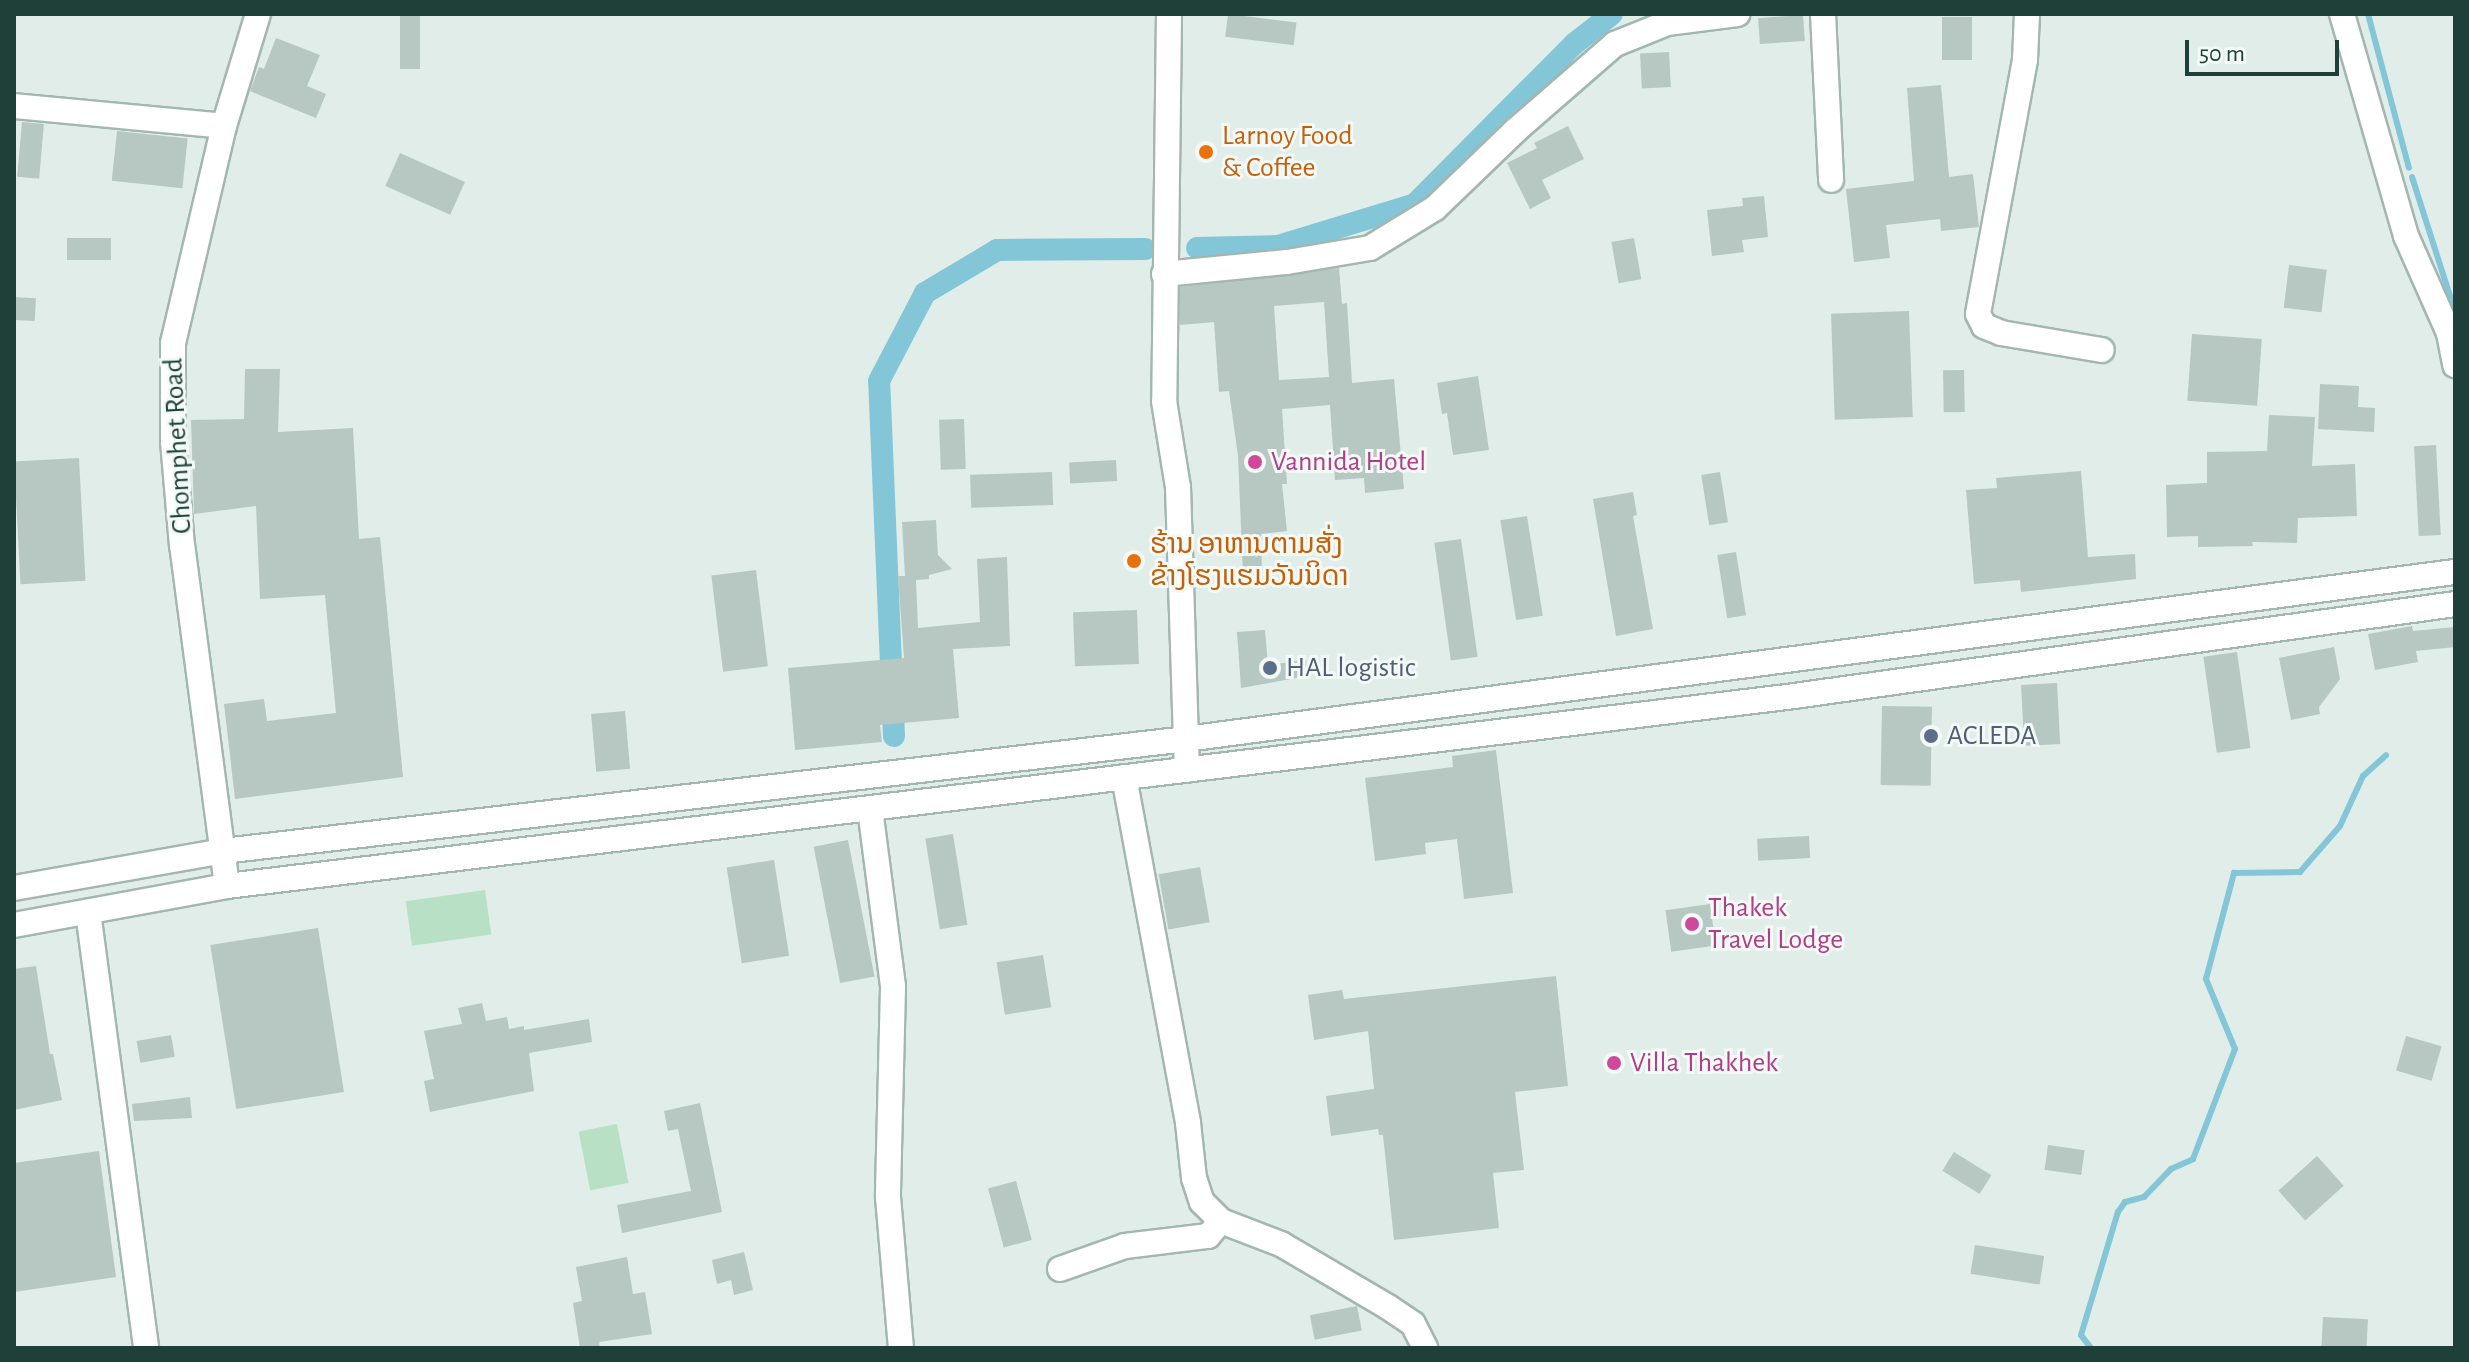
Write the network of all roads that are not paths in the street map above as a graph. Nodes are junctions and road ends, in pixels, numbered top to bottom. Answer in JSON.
{"nodes":[{"id":1,"x":258,"y":14,"type":"edge"},
{"id":2,"x":1169,"y":14,"type":"edge"},
{"id":3,"x":1737,"y":14,"type":"edge"},
{"id":4,"x":1823,"y":14,"type":"edge"},
{"id":5,"x":2027,"y":14,"type":"edge"},
{"id":6,"x":2342,"y":14,"type":"edge"},
{"id":7,"x":14,"y":106,"type":"edge"},
{"id":8,"x":224,"y":126,"type":"junction"},
{"id":9,"x":1831,"y":180,"type":"dead end"},
{"id":10,"x":1164,"y":274,"type":"junction"},
{"id":11,"x":2102,"y":350,"type":"dead end"},
{"id":12,"x":2455,"y":365,"type":"edge"},
{"id":13,"x":2455,"y":572,"type":"edge"},
{"id":14,"x":2455,"y":604,"type":"edge"},
{"id":15,"x":1186,"y":739,"type":"junction"},
{"id":16,"x":1187,"y":770,"type":"junction"},
{"id":17,"x":1124,"y":777,"type":"junction"},
{"id":18,"x":870,"y":809,"type":"junction"},
{"id":19,"x":223,"y":851,"type":"junction"},
{"id":20,"x":227,"y":886,"type":"junction"},
{"id":21,"x":14,"y":888,"type":"edge"},
{"id":22,"x":88,"y":912,"type":"junction"},
{"id":23,"x":14,"y":925,"type":"edge"},
{"id":24,"x":1221,"y":1221,"type":"junction"},
{"id":25,"x":1060,"y":1269,"type":"dead end"},
{"id":26,"x":146,"y":1348,"type":"edge"},
{"id":27,"x":901,"y":1348,"type":"edge"},
{"id":28,"x":1425,"y":1348,"type":"edge"}],
"edges":[{"from":1,"to":8,"type":"street","name":"Chomphet Road"},
{"from":2,"to":10,"type":"street"},
{"from":3,"to":10,"type":"street"},
{"from":4,"to":9,"type":"street"},
{"from":5,"to":11,"type":"street"},
{"from":6,"to":12,"type":"street"},
{"from":7,"to":8,"type":"street"},
{"from":8,"to":19,"type":"street","name":"Chomphet Road"},
{"from":10,"to":15,"type":"street"},
{"from":13,"to":15,"type":"street"},
{"from":14,"to":16,"type":"street"},
{"from":15,"to":16,"type":"street"},
{"from":15,"to":19,"type":"street"},
{"from":16,"to":17,"type":"street"},
{"from":17,"to":18,"type":"street"},
{"from":17,"to":24,"type":"street"},
{"from":18,"to":20,"type":"street"},
{"from":18,"to":27,"type":"street"},
{"from":19,"to":20,"type":"street","name":"Chomphet Road"},
{"from":19,"to":21,"type":"street"},
{"from":20,"to":22,"type":"street"},
{"from":22,"to":23,"type":"street"},
{"from":22,"to":26,"type":"street"},
{"from":24,"to":25,"type":"street"},
{"from":24,"to":28,"type":"street"}]}
